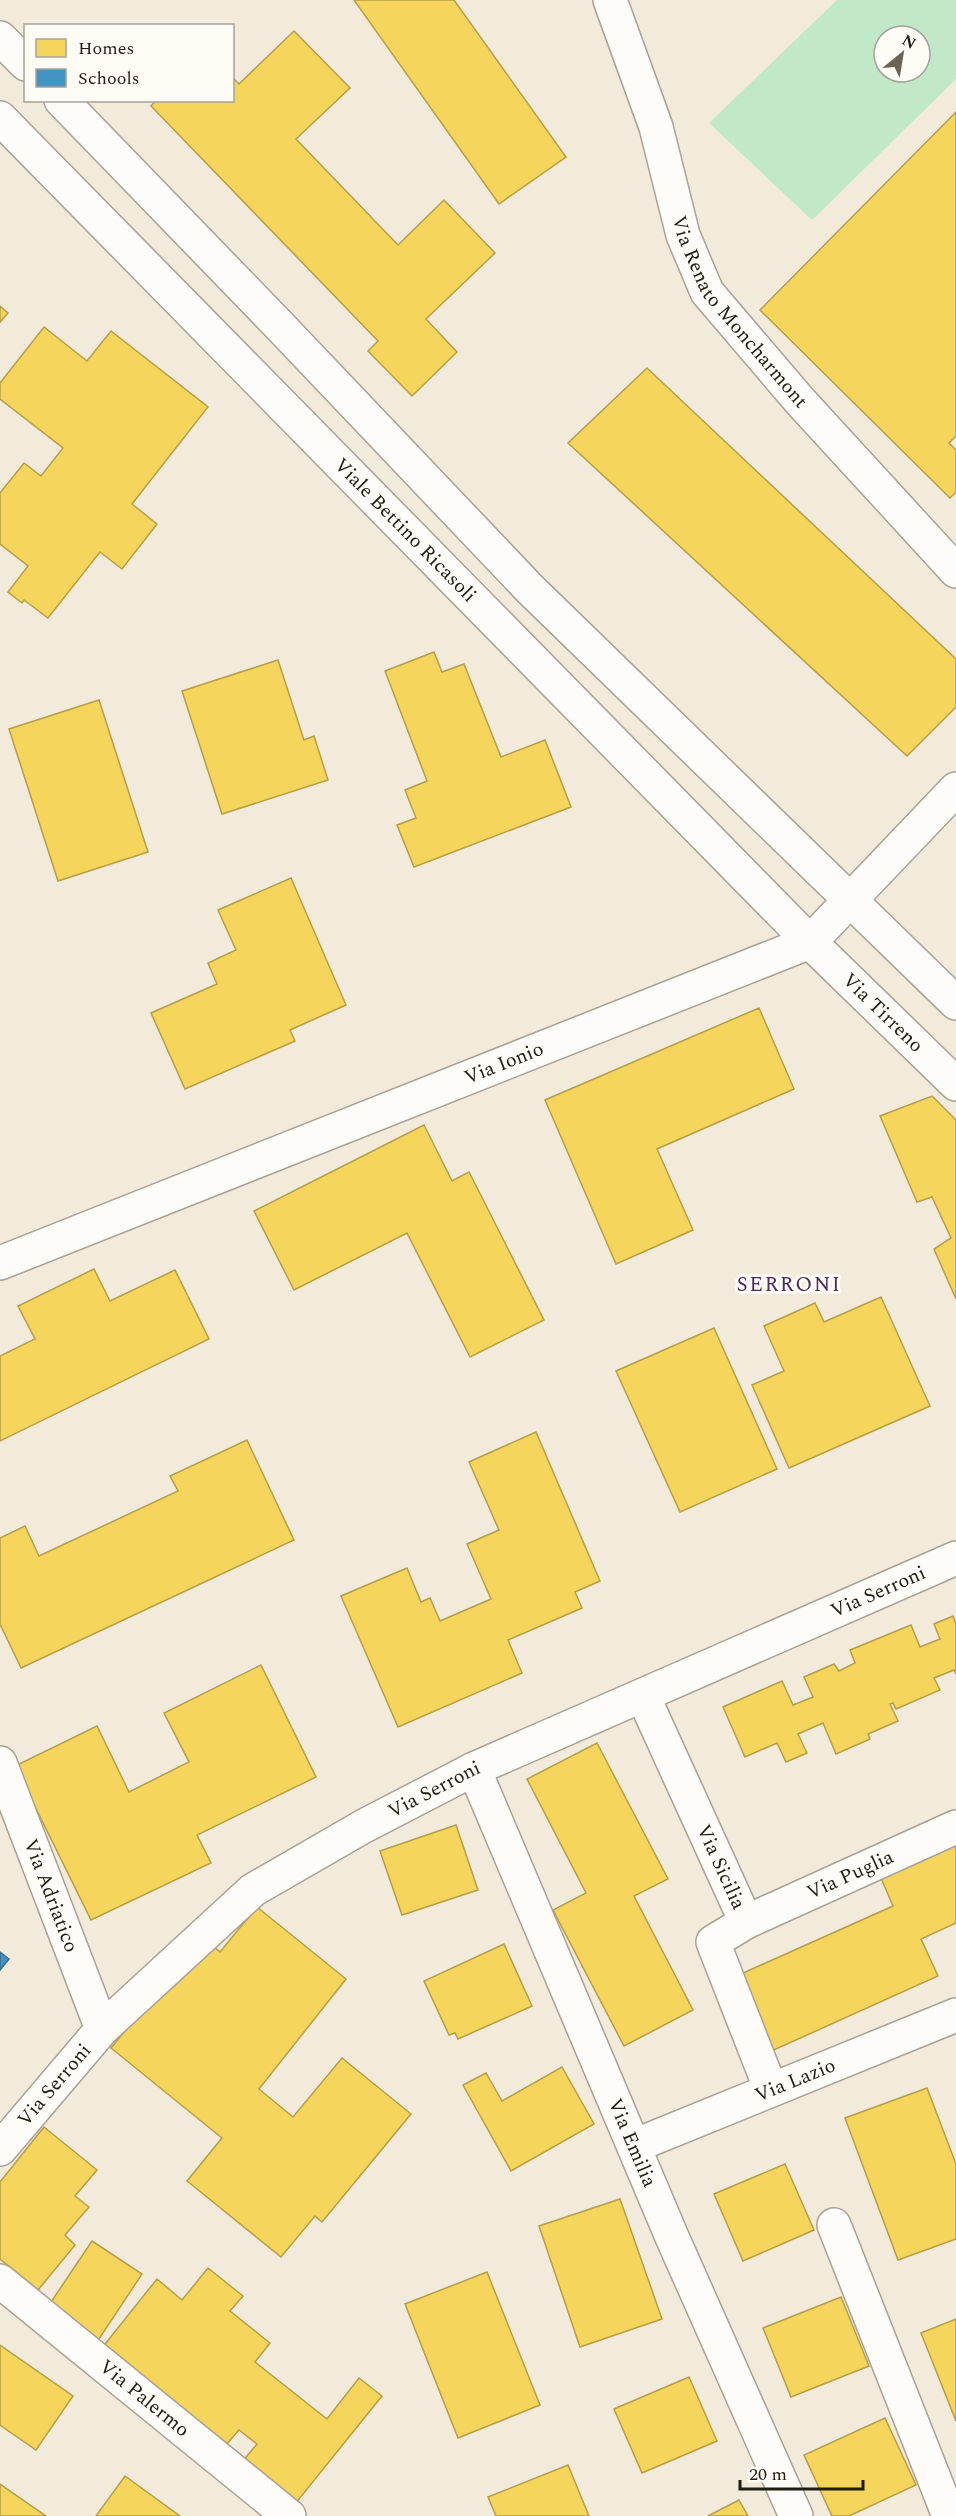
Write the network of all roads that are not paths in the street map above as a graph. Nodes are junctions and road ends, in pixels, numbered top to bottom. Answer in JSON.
{"nodes":[{"id":1,"x":610,"y":0,"type":"edge"},
{"id":2,"x":0,"y":38,"type":"edge"},
{"id":3,"x":24,"y":62,"type":"edge"},
{"id":4,"x":63,"y":102,"type":"edge"},
{"id":5,"x":0,"y":118,"type":"edge"},
{"id":6,"x":956,"y":571,"type":"edge"},
{"id":7,"x":956,"y":789,"type":"edge"},
{"id":8,"x":849,"y":898,"type":"junction"},
{"id":9,"x":810,"y":942,"type":"junction"},
{"id":10,"x":956,"y":1003,"type":"edge"},
{"id":11,"x":956,"y":1084,"type":"edge"},
{"id":12,"x":0,"y":1263,"type":"edge"},
{"id":13,"x":956,"y":1558,"type":"edge"},
{"id":14,"x":643,"y":1696,"type":"junction"},
{"id":15,"x":0,"y":1763,"type":"edge"},
{"id":16,"x":474,"y":1769,"type":"junction"},
{"id":17,"x":956,"y":1827,"type":"edge"},
{"id":18,"x":746,"y":1922,"type":"junction"},
{"id":19,"x":956,"y":2015,"type":"edge"},
{"id":20,"x":102,"y":2029,"type":"junction"},
{"id":21,"x":771,"y":2090,"type":"junction"},
{"id":22,"x":634,"y":2146,"type":"junction"},
{"id":23,"x":0,"y":2149,"type":"edge"},
{"id":24,"x":834,"y":2225,"type":"dead end"},
{"id":25,"x":0,"y":2282,"type":"edge"},
{"id":26,"x":289,"y":2516,"type":"edge"},
{"id":27,"x":796,"y":2516,"type":"edge"},
{"id":28,"x":949,"y":2516,"type":"edge"}],
"edges":[{"from":1,"to":6,"type":"street","name":"Via Renato Moncharmont"},
{"from":2,"to":3,"type":"street"},
{"from":4,"to":8,"type":"street"},
{"from":5,"to":9,"type":"street","name":"Viale Bettino Ricasoli"},
{"from":7,"to":8,"type":"street","name":"Via Ionio"},
{"from":8,"to":9,"type":"street","name":"Via Ionio"},
{"from":8,"to":10,"type":"street"},
{"from":9,"to":11,"type":"street","name":"Via Tirreno"},
{"from":9,"to":12,"type":"street","name":"Via Ionio"},
{"from":13,"to":14,"type":"street","name":"Via Serroni"},
{"from":14,"to":16,"type":"street","name":"Via Serroni"},
{"from":14,"to":18,"type":"street","name":"Via Sicilia"},
{"from":15,"to":20,"type":"street","name":"Via Adriatico"},
{"from":16,"to":20,"type":"street","name":"Via Serroni"},
{"from":16,"to":22,"type":"street","name":"Via Emilia"},
{"from":17,"to":18,"type":"street","name":"Via Puglia"},
{"from":18,"to":21,"type":"street","name":"Via Sicilia"},
{"from":19,"to":21,"type":"street","name":"Via Lazio"},
{"from":20,"to":23,"type":"street","name":"Via Serroni"},
{"from":21,"to":22,"type":"street","name":"Via Lazio"},
{"from":22,"to":27,"type":"street","name":"Via Emilia"},
{"from":24,"to":28,"type":"street"},
{"from":25,"to":26,"type":"street","name":"Via Palermo"}]}
